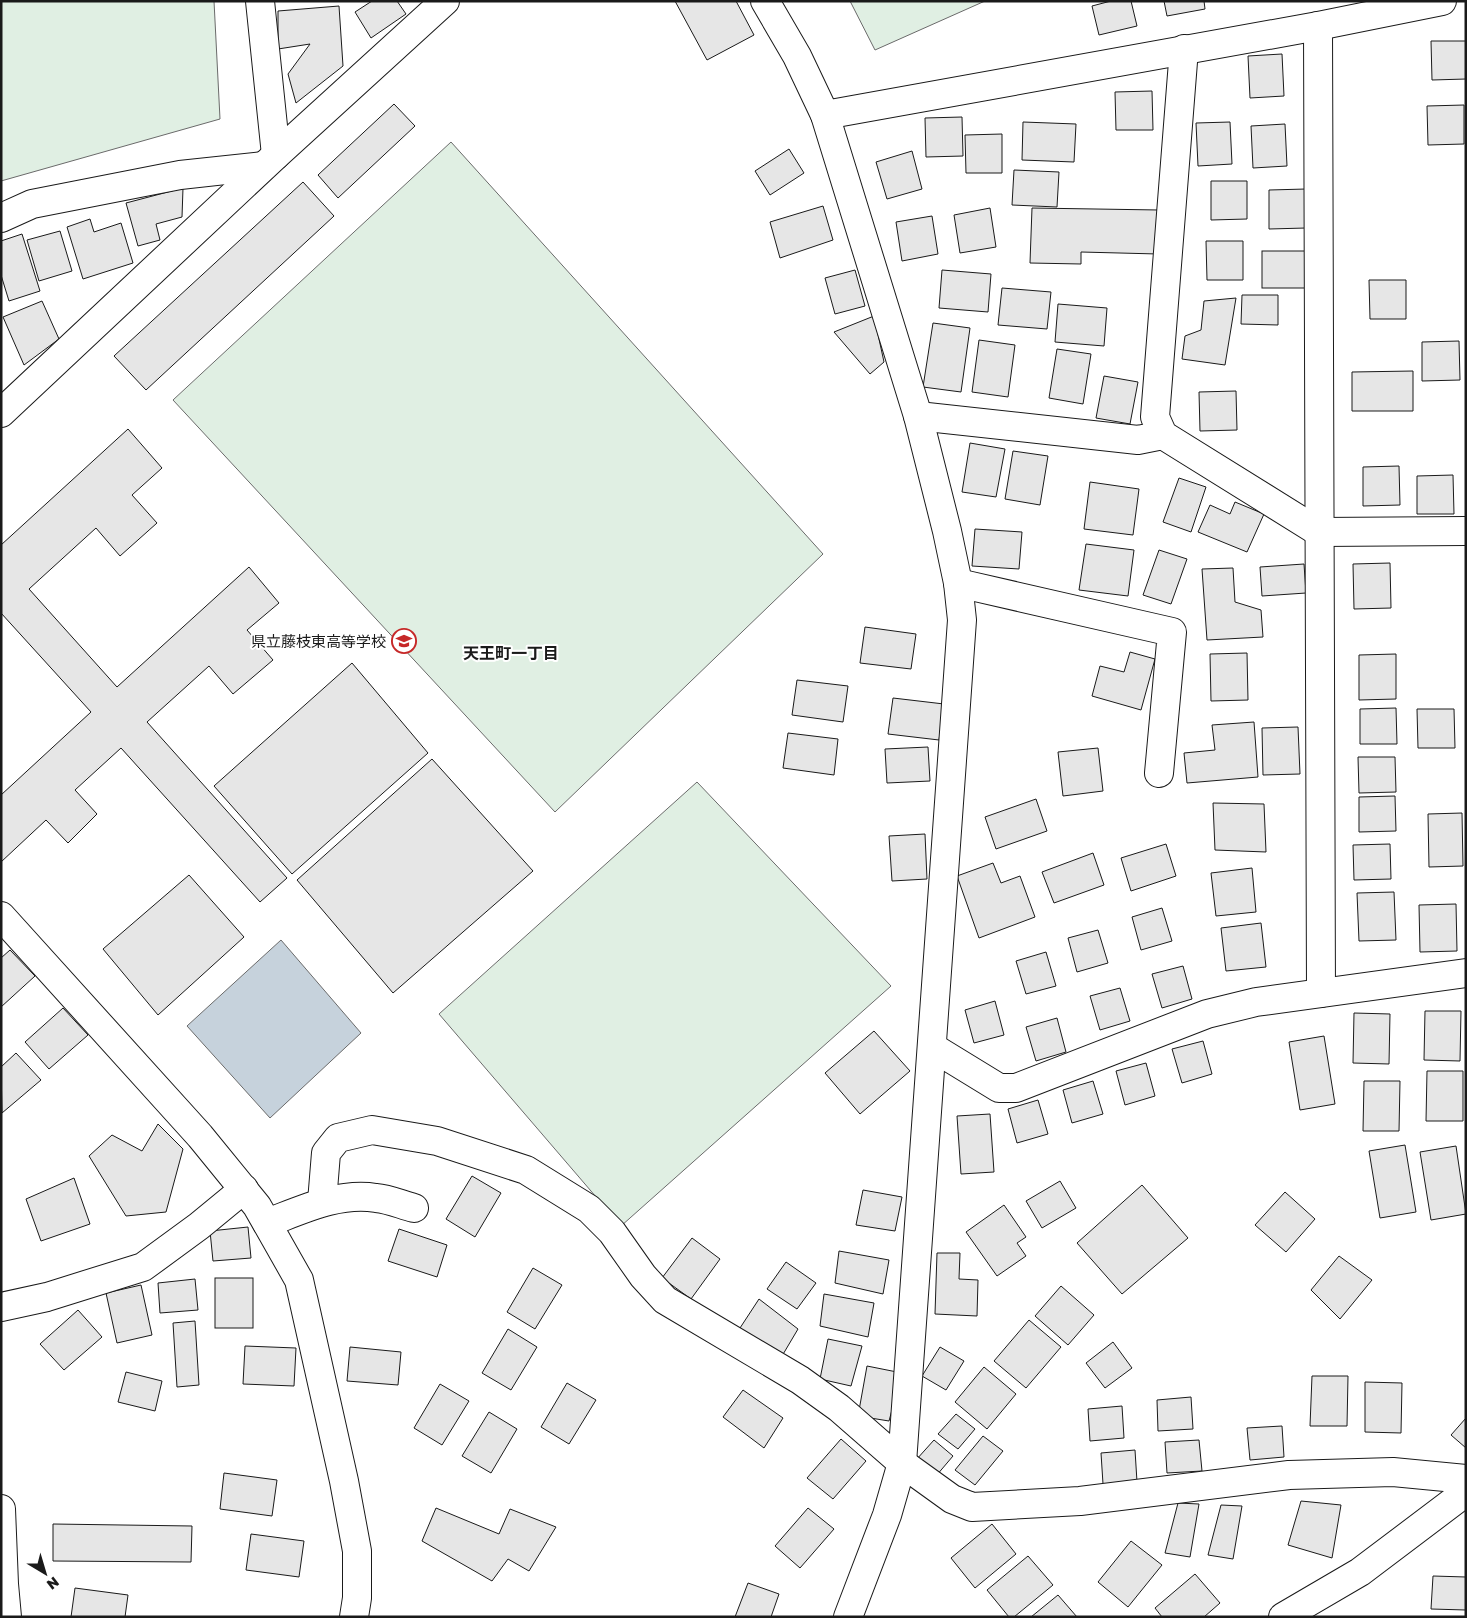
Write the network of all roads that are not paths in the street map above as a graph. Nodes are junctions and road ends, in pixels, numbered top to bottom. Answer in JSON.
{"nodes":[{"id":1,"x":260,"y":1,"type":"edge"},
{"id":2,"x":445,"y":1,"type":"edge"},
{"id":3,"x":765,"y":1,"type":"edge"},
{"id":4,"x":1442,"y":1,"type":"edge"},
{"id":5,"x":1318,"y":26,"type":"junction"},
{"id":6,"x":1184,"y":49,"type":"junction"},
{"id":7,"x":824,"y":114,"type":"junction"},
{"id":8,"x":270,"y":160,"type":"junction"},
{"id":9,"x":1,"y":218,"type":"edge"},
{"id":10,"x":1,"y":413,"type":"edge"},
{"id":11,"x":918,"y":416,"type":"junction"},
{"id":12,"x":1162,"y":435,"type":"junction"},
{"id":13,"x":1466,"y":531,"type":"edge"},
{"id":14,"x":1319,"y":532,"type":"junction"},
{"id":15,"x":958,"y":583,"type":"junction"},
{"id":16,"x":1158,"y":773,"type":"dead end"},
{"id":17,"x":1,"y":916,"type":"edge"},
{"id":18,"x":1466,"y":973,"type":"edge"},
{"id":19,"x":1321,"y":993,"type":"junction"},
{"id":20,"x":932,"y":1047,"type":"junction"},
{"id":21,"x":244,"y":1190,"type":"junction"},
{"id":22,"x":322,"y":1202,"type":"junction"},
{"id":23,"x":414,"y":1208,"type":"dead end"},
{"id":24,"x":267,"y":1223,"type":"junction"},
{"id":25,"x":1,"y":1307,"type":"edge"},
{"id":26,"x":902,"y":1462,"type":"junction"},
{"id":27,"x":1466,"y":1479,"type":"edge"},
{"id":28,"x":1466,"y":1492,"type":"edge"},
{"id":29,"x":1,"y":1509,"type":"edge"},
{"id":30,"x":7,"y":1617,"type":"edge"},
{"id":31,"x":354,"y":1617,"type":"edge"},
{"id":32,"x":848,"y":1617,"type":"edge"},
{"id":33,"x":1283,"y":1617,"type":"edge"}],
"edges":[{"from":1,"to":8,"type":"street"},
{"from":2,"to":8,"type":"street"},
{"from":3,"to":7,"type":"street"},
{"from":4,"to":5,"type":"street"},
{"from":5,"to":6,"type":"street"},
{"from":5,"to":14,"type":"street"},
{"from":6,"to":7,"type":"street"},
{"from":6,"to":12,"type":"street"},
{"from":7,"to":11,"type":"street"},
{"from":8,"to":9,"type":"street"},
{"from":8,"to":10,"type":"street"},
{"from":11,"to":12,"type":"street"},
{"from":11,"to":15,"type":"street"},
{"from":12,"to":14,"type":"street"},
{"from":13,"to":14,"type":"street"},
{"from":14,"to":19,"type":"street"},
{"from":15,"to":16,"type":"street"},
{"from":15,"to":20,"type":"street"},
{"from":17,"to":21,"type":"street"},
{"from":18,"to":19,"type":"street"},
{"from":19,"to":20,"type":"street"},
{"from":20,"to":26,"type":"street"},
{"from":21,"to":24,"type":"street"},
{"from":21,"to":25,"type":"street"},
{"from":22,"to":23,"type":"street"},
{"from":22,"to":24,"type":"street"},
{"from":22,"to":26,"type":"street"},
{"from":24,"to":31,"type":"street"},
{"from":26,"to":27,"type":"street"},
{"from":26,"to":32,"type":"street"},
{"from":28,"to":33,"type":"street"},
{"from":29,"to":30,"type":"street"}]}
